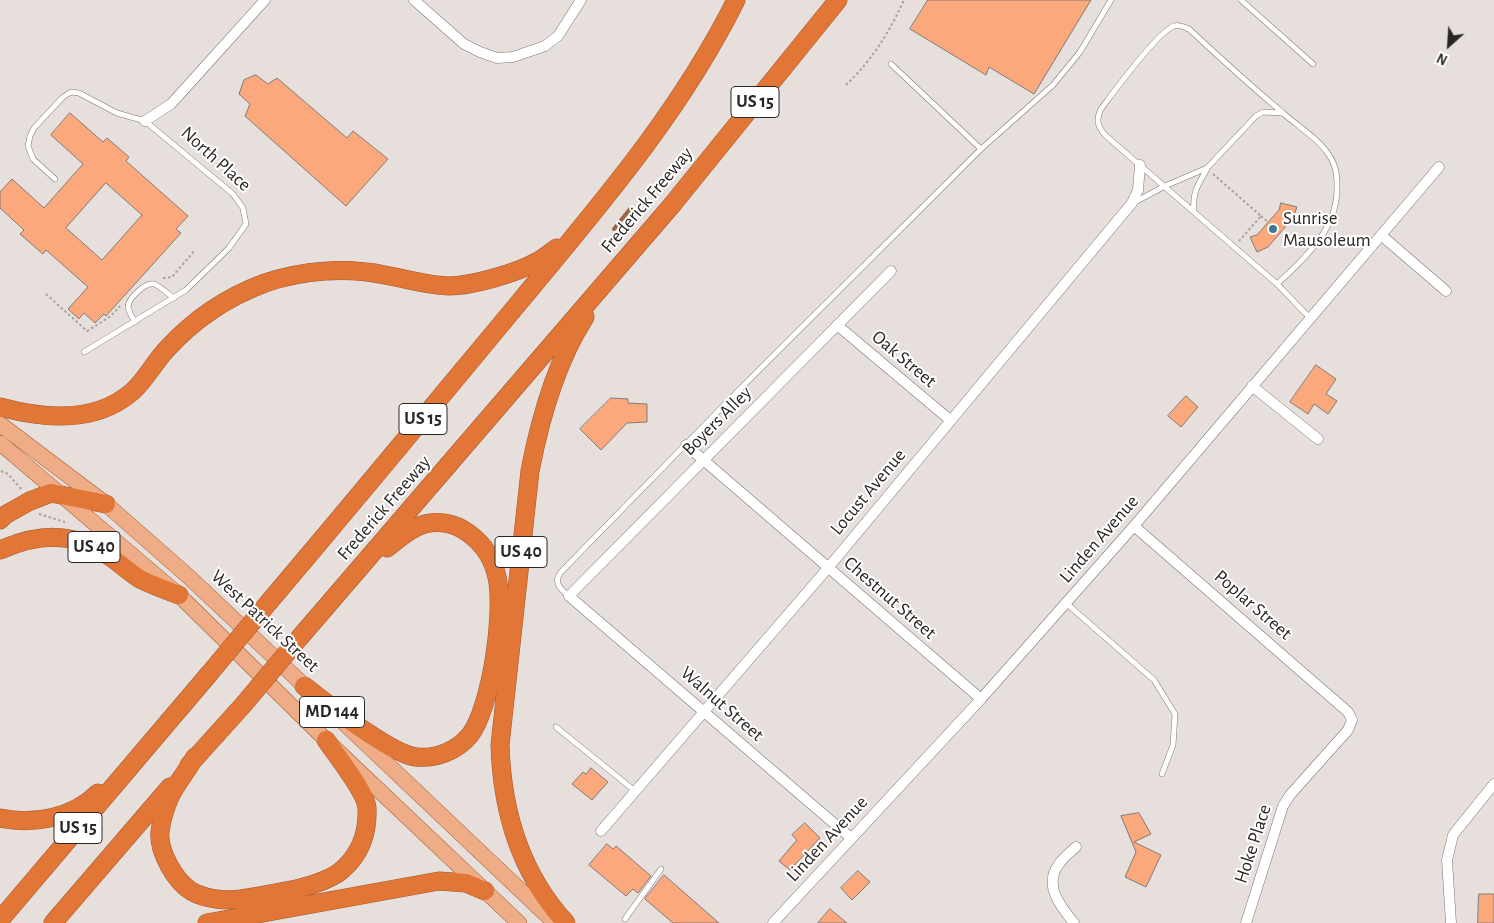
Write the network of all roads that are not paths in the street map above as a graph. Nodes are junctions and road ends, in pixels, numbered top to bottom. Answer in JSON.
{"nodes":[{"id":1,"x":265,"y":0,"type":"edge"},
{"id":2,"x":414,"y":0,"type":"edge"},
{"id":3,"x":581,"y":0,"type":"edge"},
{"id":4,"x":736,"y":0,"type":"edge"},
{"id":5,"x":838,"y":0,"type":"edge"},
{"id":6,"x":1111,"y":0,"type":"edge"},
{"id":7,"x":1241,"y":0,"type":"edge"},
{"id":8,"x":891,"y":64,"type":"dead end"},
{"id":9,"x":1313,"y":64,"type":"dead end"},
{"id":10,"x":1282,"y":113,"type":"junction"},
{"id":11,"x":145,"y":121,"type":"junction"},
{"id":12,"x":981,"y":149,"type":"junction"},
{"id":13,"x":1140,"y":165,"type":"junction"},
{"id":14,"x":1439,"y":167,"type":"dead end"},
{"id":15,"x":1207,"y":168,"type":"junction"},
{"id":16,"x":55,"y":179,"type":"dead end"},
{"id":17,"x":1165,"y":186,"type":"junction"},
{"id":18,"x":1132,"y":204,"type":"junction"},
{"id":19,"x":672,"y":205,"type":"junction"},
{"id":20,"x":1194,"y":212,"type":"junction"},
{"id":21,"x":576,"y":234,"type":"junction"},
{"id":22,"x":1381,"y":235,"type":"junction"},
{"id":23,"x":891,"y":271,"type":"dead end"},
{"id":24,"x":1278,"y":284,"type":"junction"},
{"id":25,"x":1446,"y":291,"type":"dead end"},
{"id":26,"x":174,"y":298,"type":"junction"},
{"id":27,"x":1310,"y":318,"type":"junction"},
{"id":28,"x":135,"y":322,"type":"junction"},
{"id":29,"x":837,"y":325,"type":"junction"},
{"id":30,"x":84,"y":352,"type":"dead end"},
{"id":31,"x":1252,"y":386,"type":"junction"},
{"id":32,"x":0,"y":407,"type":"edge"},
{"id":33,"x":950,"y":420,"type":"junction"},
{"id":34,"x":0,"y":424,"type":"edge"},
{"id":35,"x":1318,"y":439,"type":"dead end"},
{"id":36,"x":0,"y":443,"type":"edge"},
{"id":37,"x":686,"y":445,"type":"junction"},
{"id":38,"x":703,"y":460,"type":"junction"},
{"id":39,"x":64,"y":496,"type":"junction"},
{"id":40,"x":106,"y":504,"type":"junction"},
{"id":41,"x":0,"y":520,"type":"edge"},
{"id":42,"x":1134,"y":526,"type":"junction"},
{"id":43,"x":0,"y":550,"type":"edge"},
{"id":44,"x":364,"y":564,"type":"junction"},
{"id":45,"x":828,"y":568,"type":"junction"},
{"id":46,"x":179,"y":595,"type":"junction"},
{"id":47,"x":569,"y":596,"type":"junction"},
{"id":48,"x":1066,"y":603,"type":"junction"},
{"id":49,"x":304,"y":686,"type":"junction"},
{"id":50,"x":981,"y":699,"type":"junction"},
{"id":51,"x":704,"y":712,"type":"junction"},
{"id":52,"x":1348,"y":712,"type":"joint"},
{"id":53,"x":556,"y":727,"type":"dead end"},
{"id":54,"x":156,"y":736,"type":"junction"},
{"id":55,"x":326,"y":740,"type":"junction"},
{"id":56,"x":195,"y":758,"type":"junction"},
{"id":57,"x":1162,"y":774,"type":"dead end"},
{"id":58,"x":1494,"y":784,"type":"edge"},
{"id":59,"x":635,"y":792,"type":"junction"},
{"id":60,"x":0,"y":818,"type":"edge"},
{"id":61,"x":601,"y":831,"type":"dead end"},
{"id":62,"x":851,"y":838,"type":"junction"},
{"id":63,"x":1076,"y":847,"type":"dead end"},
{"id":64,"x":662,"y":869,"type":"dead end"},
{"id":65,"x":485,"y":891,"type":"junction"},
{"id":66,"x":625,"y":919,"type":"dead end"},
{"id":67,"x":0,"y":920,"type":"edge"},
{"id":68,"x":54,"y":923,"type":"edge"},
{"id":69,"x":207,"y":923,"type":"edge"},
{"id":70,"x":519,"y":923,"type":"edge"},
{"id":71,"x":555,"y":923,"type":"edge"},
{"id":72,"x":566,"y":923,"type":"edge"},
{"id":73,"x":773,"y":923,"type":"edge"},
{"id":74,"x":1074,"y":923,"type":"edge"},
{"id":75,"x":1246,"y":923,"type":"edge"},
{"id":76,"x":1451,"y":923,"type":"edge"}],
"edges":[{"from":1,"to":11,"type":"street","name":"North Place"},
{"from":2,"to":3,"type":"street"},
{"from":4,"to":21,"type":"highway","name":"Frederick Freeway","number":"US 15"},
{"from":5,"to":19,"type":"highway","name":"Frederick Freeway","number":"US 15"},
{"from":6,"to":12,"type":"lane"},
{"from":7,"to":9,"type":"lane"},
{"from":8,"to":12,"type":"lane"},
{"from":10,"to":13,"type":"lane"},
{"from":10,"to":15,"type":"lane"},
{"from":10,"to":24,"type":"lane"},
{"from":11,"to":16,"type":"lane"},
{"from":11,"to":26,"type":"lane","name":"North Place"},
{"from":12,"to":37,"type":"lane"},
{"from":13,"to":17,"type":"lane"},
{"from":13,"to":18,"type":"street","name":"Locust Avenue"},
{"from":14,"to":22,"type":"street","name":"Linden Avenue"},
{"from":15,"to":17,"type":"lane"},
{"from":15,"to":20,"type":"lane"},
{"from":17,"to":18,"type":"lane"},
{"from":17,"to":20,"type":"lane"},
{"from":18,"to":33,"type":"street","name":"Locust Avenue"},
{"from":19,"to":44,"type":"highway","name":"Frederick Freeway","number":"US 15"},
{"from":19,"to":72,"type":"highway","number":"US 40"},
{"from":20,"to":24,"type":"lane"},
{"from":21,"to":32,"type":"highway"},
{"from":21,"to":54,"type":"highway","name":"Frederick Freeway","number":"US 15","bridge":true},
{"from":22,"to":25,"type":"street"},
{"from":22,"to":27,"type":"street","name":"Linden Avenue"},
{"from":23,"to":29,"type":"street","name":"Boyers Alley"},
{"from":24,"to":27,"type":"lane"},
{"from":26,"to":28,"type":"lane","name":"North Place"},
{"from":26,"to":28,"type":"lane"},
{"from":27,"to":31,"type":"street","name":"Linden Avenue"},
{"from":28,"to":30,"type":"lane","name":"North Place"},
{"from":29,"to":33,"type":"street","name":"Oak Street"},
{"from":29,"to":38,"type":"street","name":"Boyers Alley"},
{"from":31,"to":35,"type":"street"},
{"from":31,"to":42,"type":"street","name":"Linden Avenue"},
{"from":33,"to":45,"type":"street","name":"Locust Avenue"},
{"from":34,"to":40,"type":"main road","name":"West Patrick Street","number":"MD 144"},
{"from":36,"to":39,"type":"main road"},
{"from":37,"to":38,"type":"street","name":"Chestnut Street"},
{"from":37,"to":47,"type":"lane"},
{"from":38,"to":45,"type":"street","name":"Chestnut Street"},
{"from":38,"to":47,"type":"street","name":"Boyers Alley"},
{"from":39,"to":40,"type":"highway"},
{"from":39,"to":41,"type":"highway"},
{"from":39,"to":46,"type":"main road"},
{"from":40,"to":49,"type":"main road","name":"West Patrick Street","number":"MD 144"},
{"from":42,"to":48,"type":"street","name":"Linden Avenue"},
{"from":42,"to":52,"type":"street","name":"Poplar Street"},
{"from":43,"to":46,"type":"highway","number":"US 40"},
{"from":44,"to":49,"type":"highway"},
{"from":44,"to":56,"type":"highway","name":"Frederick Freeway","number":"US 15","bridge":true},
{"from":45,"to":50,"type":"street","name":"Chestnut Street"},
{"from":45,"to":51,"type":"street","name":"Locust Avenue"},
{"from":46,"to":55,"type":"main road","number":"US 40"},
{"from":47,"to":51,"type":"street","name":"Walnut Street"},
{"from":48,"to":50,"type":"street","name":"Linden Avenue"},
{"from":48,"to":57,"type":"lane"},
{"from":49,"to":71,"type":"main road","name":"West Patrick Street","number":"MD 144"},
{"from":50,"to":62,"type":"street","name":"Linden Avenue"},
{"from":51,"to":59,"type":"street","name":"Locust Avenue"},
{"from":51,"to":62,"type":"street","name":"Walnut Street"},
{"from":52,"to":75,"type":"street","name":"Hoke Place"},
{"from":53,"to":59,"type":"lane"},
{"from":54,"to":60,"type":"highway"},
{"from":54,"to":67,"type":"highway","name":"Frederick Freeway","number":"US 15"},
{"from":55,"to":56,"type":"highway"},
{"from":55,"to":65,"type":"main road","number":"US 40"},
{"from":56,"to":68,"type":"highway","name":"Frederick Freeway","number":"US 15"},
{"from":58,"to":76,"type":"street"},
{"from":59,"to":61,"type":"street","name":"Locust Avenue"},
{"from":62,"to":73,"type":"street","name":"Linden Avenue"},
{"from":63,"to":74,"type":"street"},
{"from":64,"to":66,"type":"lane"},
{"from":65,"to":69,"type":"highway"},
{"from":65,"to":70,"type":"main road","number":"US 40"}]}
